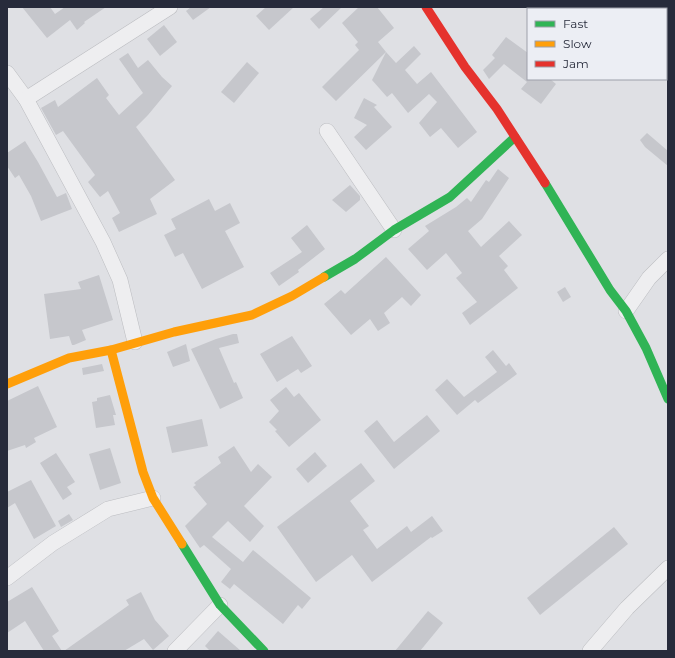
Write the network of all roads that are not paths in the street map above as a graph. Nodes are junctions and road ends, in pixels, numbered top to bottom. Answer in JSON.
{"nodes":[{"id":1,"x":426,"y":7,"type":"edge"},
{"id":2,"x":160,"y":10,"type":"edge"},
{"id":3,"x":7,"y":73,"type":"edge"},
{"id":4,"x":26,"y":100,"type":"junction"},
{"id":5,"x":327,"y":131,"type":"dead end"},
{"id":6,"x":515,"y":137,"type":"junction"},
{"id":7,"x":394,"y":230,"type":"junction"},
{"id":8,"x":668,"y":259,"type":"edge"},
{"id":9,"x":626,"y":311,"type":"junction"},
{"id":10,"x":135,"y":342,"type":"junction"},
{"id":11,"x":111,"y":350,"type":"junction"},
{"id":12,"x":7,"y":384,"type":"edge"},
{"id":13,"x":668,"y":399,"type":"edge"},
{"id":14,"x":153,"y":498,"type":"junction"},
{"id":15,"x":668,"y":568,"type":"edge"},
{"id":16,"x":7,"y":578,"type":"edge"},
{"id":17,"x":220,"y":604,"type":"junction"},
{"id":18,"x":175,"y":651,"type":"edge"},
{"id":19,"x":264,"y":651,"type":"edge"},
{"id":20,"x":590,"y":651,"type":"edge"}],
"edges":[{"from":1,"to":6,"type":"street"},
{"from":2,"to":4,"type":"street"},
{"from":3,"to":4,"type":"street"},
{"from":4,"to":10,"type":"street"},
{"from":5,"to":7,"type":"street"},
{"from":6,"to":7,"type":"street"},
{"from":6,"to":9,"type":"street"},
{"from":7,"to":10,"type":"street"},
{"from":8,"to":9,"type":"street"},
{"from":9,"to":13,"type":"street"},
{"from":10,"to":11,"type":"street"},
{"from":11,"to":12,"type":"street"},
{"from":11,"to":14,"type":"street"},
{"from":14,"to":16,"type":"street"},
{"from":14,"to":17,"type":"street"},
{"from":15,"to":20,"type":"street"},
{"from":17,"to":18,"type":"street"},
{"from":17,"to":19,"type":"street"}]}
